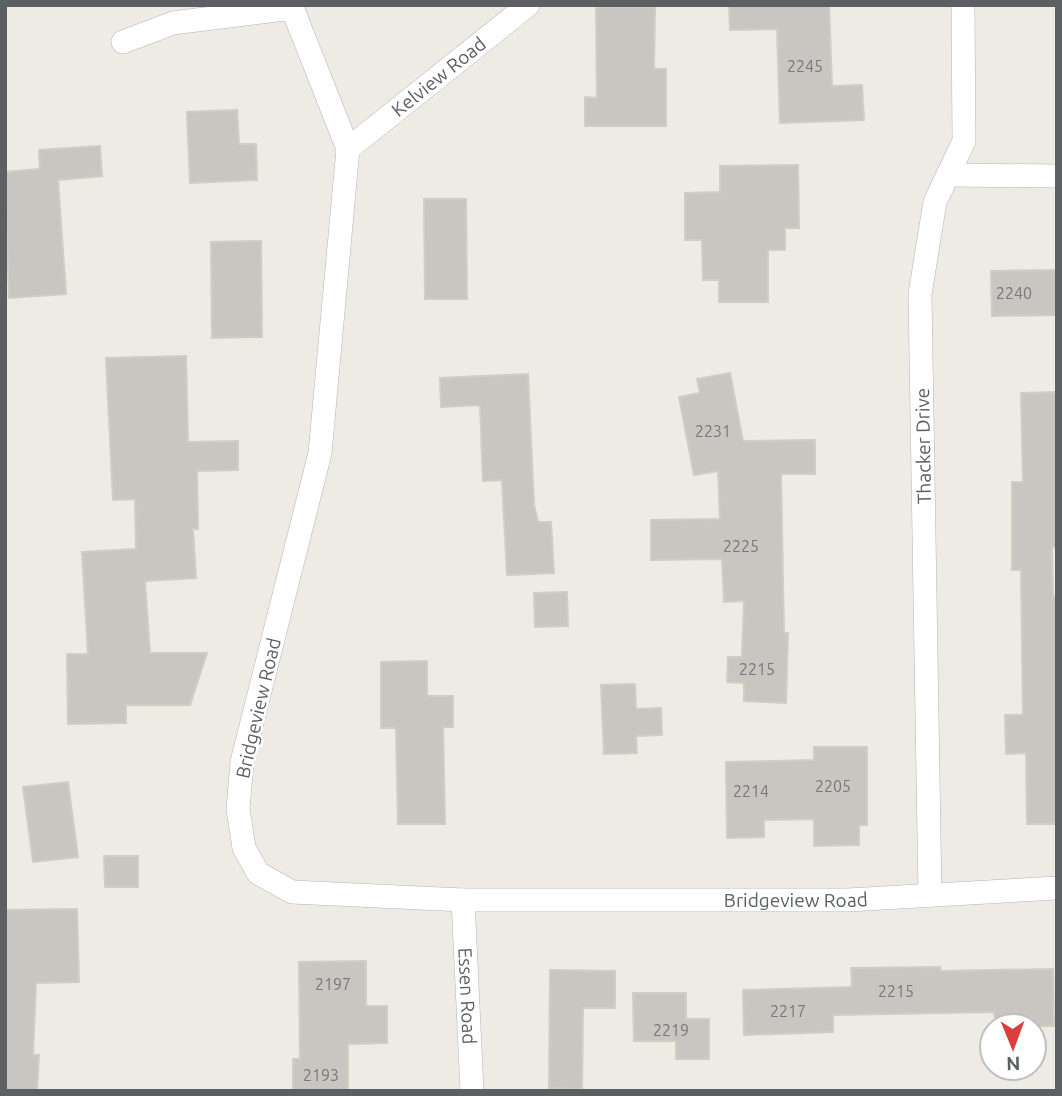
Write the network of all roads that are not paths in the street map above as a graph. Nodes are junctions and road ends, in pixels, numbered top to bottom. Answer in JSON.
{"nodes":[{"id":1,"x":528,"y":5,"type":"edge"},
{"id":2,"x":963,"y":5,"type":"edge"},
{"id":3,"x":292,"y":6,"type":"edge"},
{"id":4,"x":123,"y":42,"type":"dead end"},
{"id":5,"x":348,"y":149,"type":"junction"},
{"id":6,"x":948,"y":174,"type":"junction"},
{"id":7,"x":1057,"y":176,"type":"edge"},
{"id":8,"x":1057,"y":888,"type":"edge"},
{"id":9,"x":930,"y":895,"type":"junction"},
{"id":10,"x":463,"y":900,"type":"junction"},
{"id":11,"x":471,"y":1091,"type":"edge"}],
"edges":[{"from":1,"to":5,"type":"street","name":"Kelview Road"},
{"from":2,"to":6,"type":"street","name":"Thacker Drive"},
{"from":3,"to":4,"type":"street"},
{"from":3,"to":5,"type":"street","name":"Bridgeview Road"},
{"from":5,"to":10,"type":"street","name":"Bridgeview Road"},
{"from":6,"to":7,"type":"street"},
{"from":6,"to":9,"type":"street","name":"Thacker Drive"},
{"from":8,"to":9,"type":"street","name":"Bridgeview Road"},
{"from":9,"to":10,"type":"street","name":"Bridgeview Road"},
{"from":10,"to":11,"type":"street","name":"Essen Road"}]}
